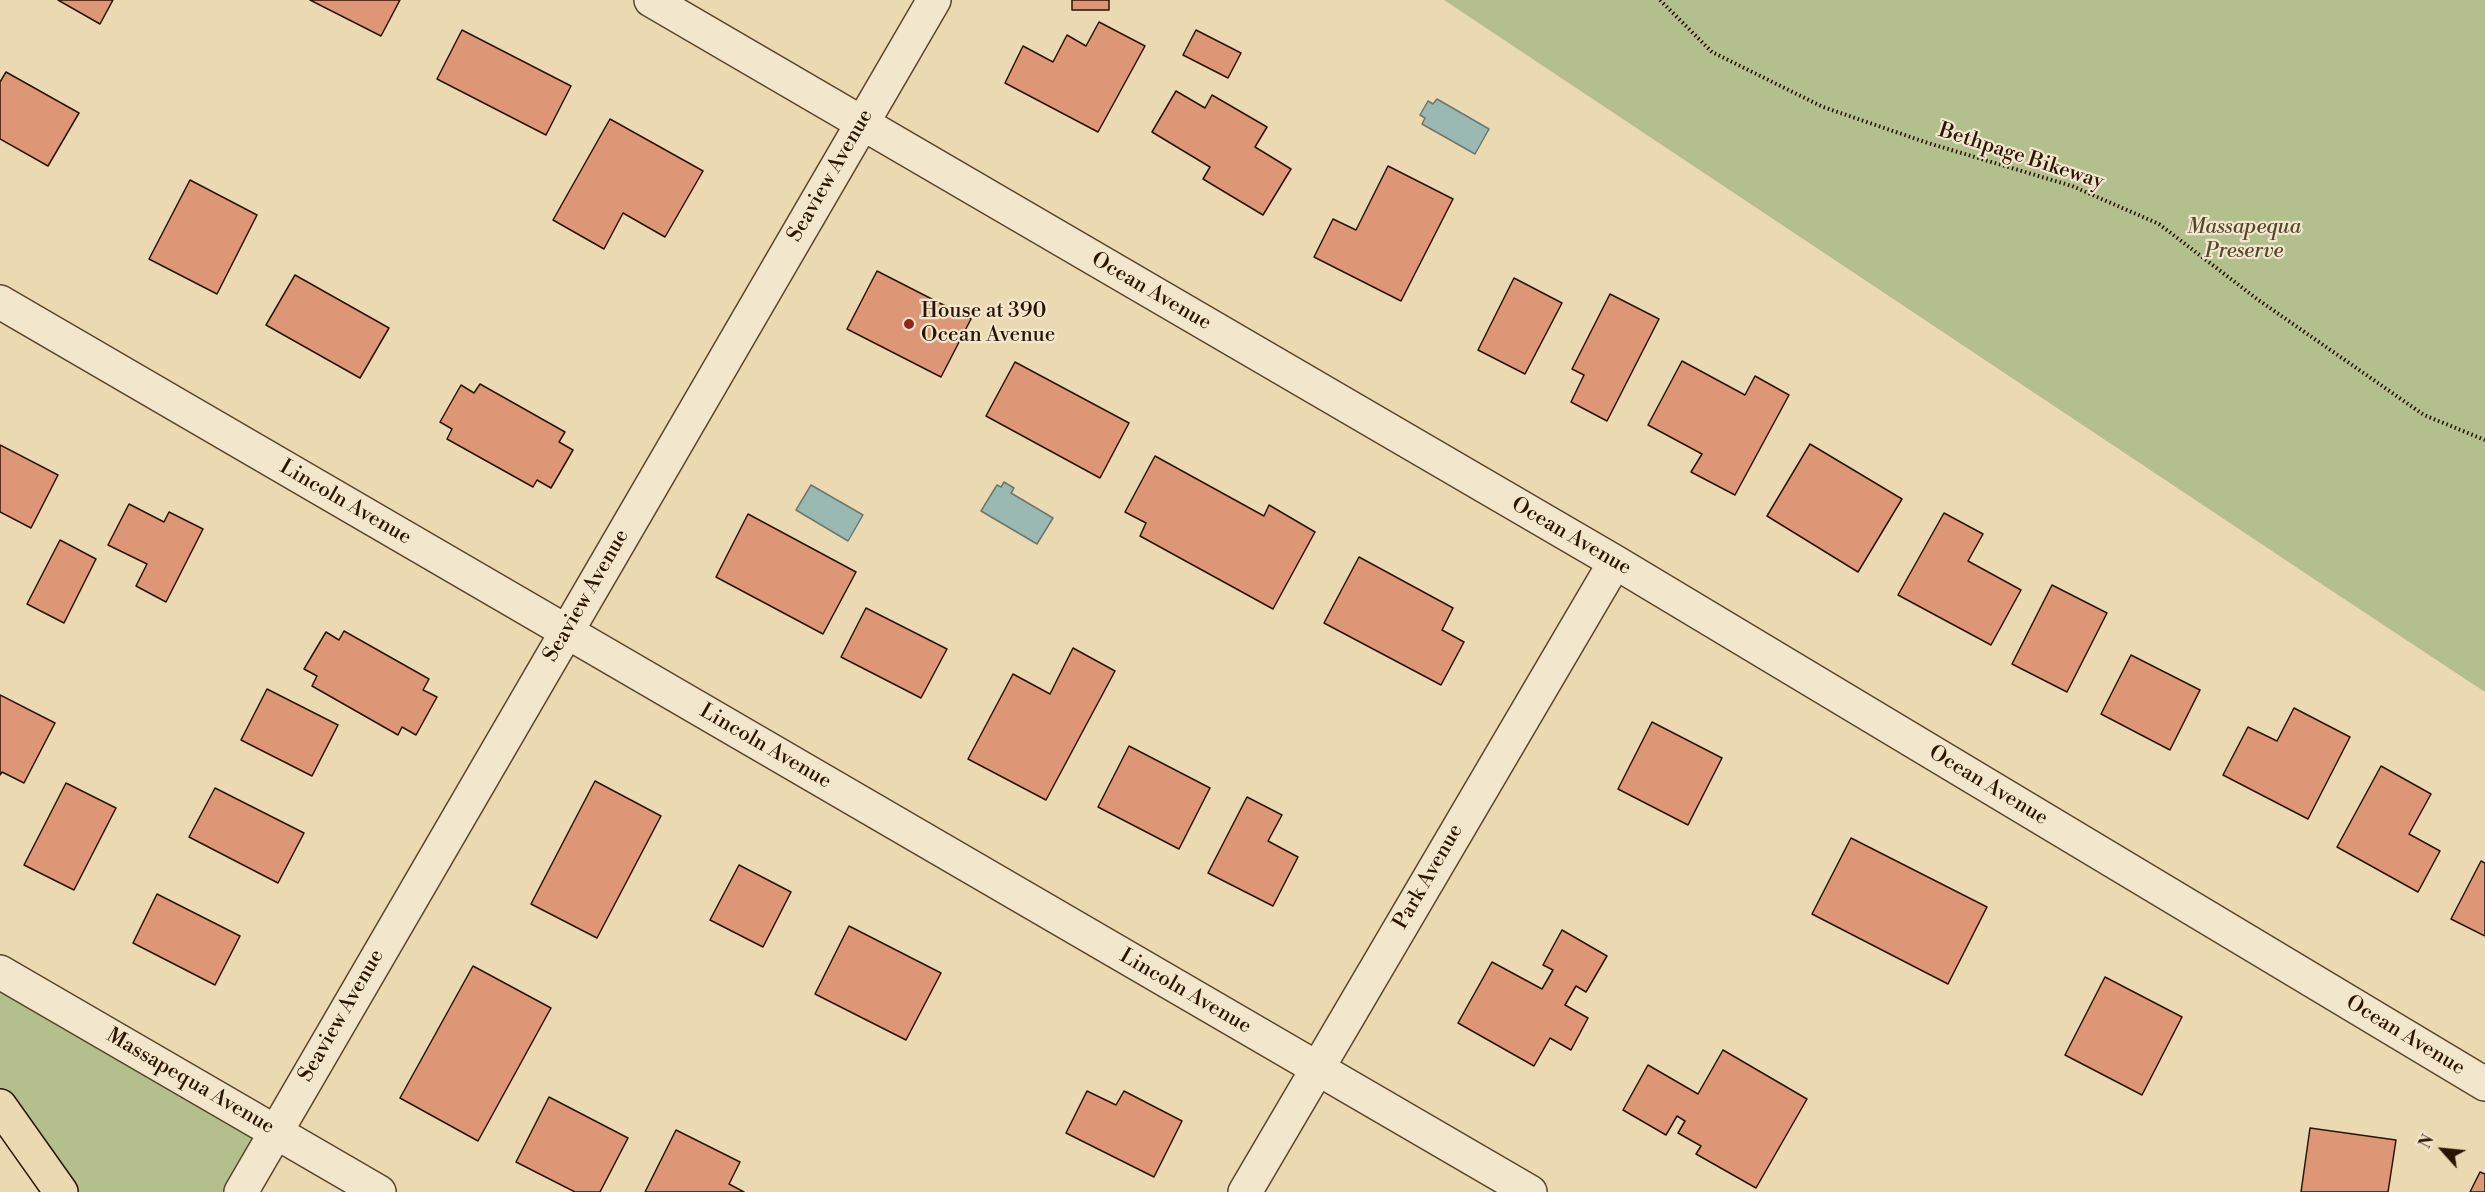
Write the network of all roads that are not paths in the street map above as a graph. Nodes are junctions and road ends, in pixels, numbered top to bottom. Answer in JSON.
{"nodes":[{"id":1,"x":651,"y":0,"type":"edge"},
{"id":2,"x":934,"y":0,"type":"edge"},
{"id":3,"x":862,"y":123,"type":"junction"},
{"id":4,"x":0,"y":302,"type":"edge"},
{"id":5,"x":1615,"y":562,"type":"junction"},
{"id":6,"x":566,"y":631,"type":"junction"},
{"id":7,"x":0,"y":972,"type":"edge"},
{"id":8,"x":1317,"y":1068,"type":"junction"},
{"id":9,"x":2485,"y":1084,"type":"edge"},
{"id":10,"x":0,"y":1106,"type":"edge"},
{"id":11,"x":275,"y":1131,"type":"junction"},
{"id":12,"x":61,"y":1192,"type":"edge"},
{"id":13,"x":241,"y":1192,"type":"edge"},
{"id":14,"x":379,"y":1192,"type":"edge"},
{"id":15,"x":1245,"y":1192,"type":"edge"},
{"id":16,"x":1530,"y":1192,"type":"edge"}],
"edges":[{"from":1,"to":3,"type":"street","name":"Ocean Avenue"},
{"from":2,"to":3,"type":"street","name":"Seaview Avenue"},
{"from":3,"to":5,"type":"street","name":"Ocean Avenue"},
{"from":3,"to":6,"type":"street","name":"Seaview Avenue"},
{"from":4,"to":6,"type":"street","name":"Lincoln Avenue"},
{"from":5,"to":8,"type":"street","name":"Park Avenue"},
{"from":5,"to":9,"type":"street","name":"Ocean Avenue"},
{"from":6,"to":8,"type":"street","name":"Lincoln Avenue"},
{"from":6,"to":11,"type":"street","name":"Seaview Avenue"},
{"from":7,"to":11,"type":"street","name":"Massapequa Avenue"},
{"from":8,"to":15,"type":"street","name":"Park Avenue"},
{"from":8,"to":16,"type":"street","name":"Lincoln Avenue"},
{"from":10,"to":12,"type":"main road"},
{"from":11,"to":13,"type":"street","name":"Seaview Avenue"},
{"from":11,"to":14,"type":"street","name":"Massapequa Avenue"}]}
